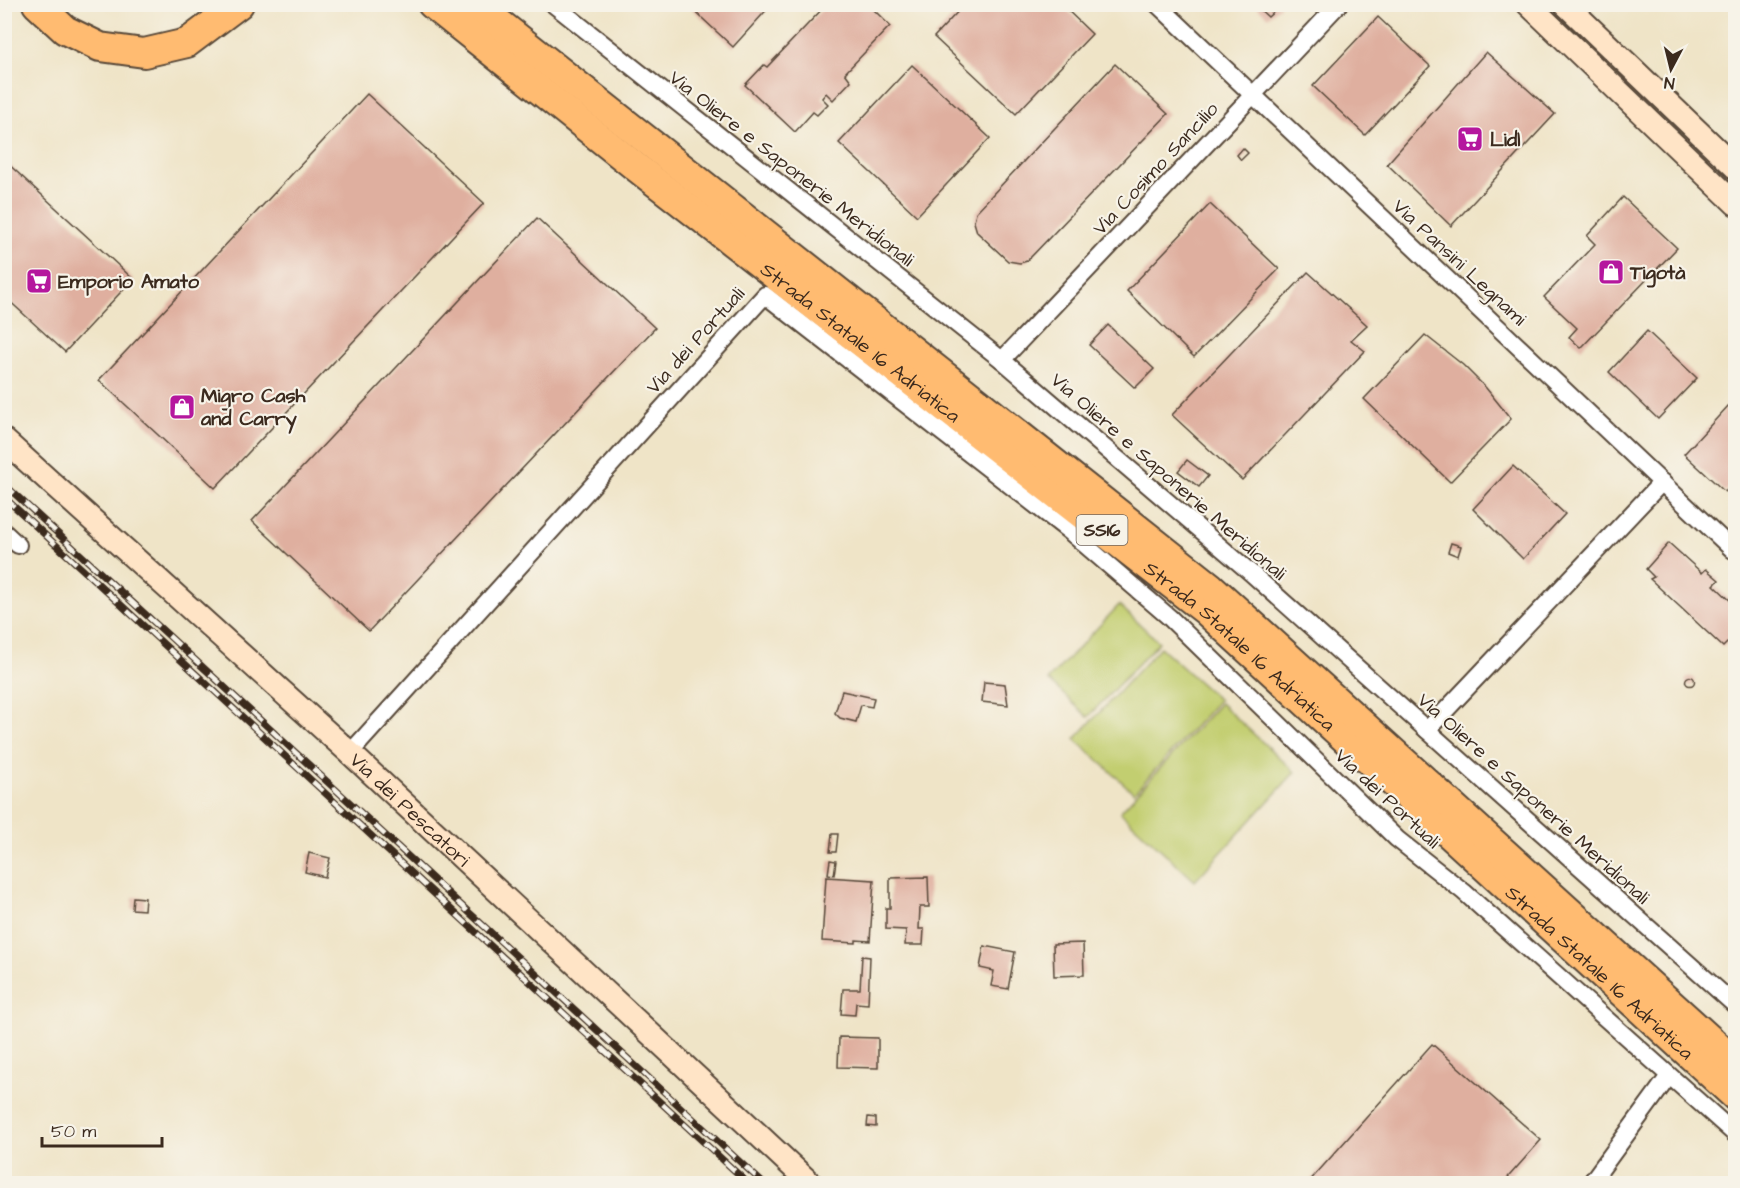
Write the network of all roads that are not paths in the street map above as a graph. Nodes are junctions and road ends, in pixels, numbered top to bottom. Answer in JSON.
{"nodes":[{"id":1,"x":432,"y":4,"type":"edge"},
{"id":2,"x":475,"y":4,"type":"edge"},
{"id":3,"x":496,"y":4,"type":"edge"},
{"id":4,"x":553,"y":4,"type":"edge"},
{"id":5,"x":1157,"y":4,"type":"edge"},
{"id":6,"x":1339,"y":4,"type":"edge"},
{"id":7,"x":1528,"y":4,"type":"edge"},
{"id":8,"x":1565,"y":4,"type":"edge"},
{"id":9,"x":38,"y":5,"type":"edge"},
{"id":10,"x":238,"y":5,"type":"edge"},
{"id":11,"x":551,"y":64,"type":"junction"},
{"id":12,"x":1253,"y":95,"type":"junction"},
{"id":13,"x":1736,"y":168,"type":"edge"},
{"id":14,"x":1736,"y":204,"type":"edge"},
{"id":15,"x":1002,"y":360,"type":"junction"},
{"id":16,"x":4,"y":440,"type":"edge"},
{"id":17,"x":1662,"y":482,"type":"junction"},
{"id":18,"x":4,"y":532,"type":"edge"},
{"id":19,"x":18,"y":545,"type":"dead end"},
{"id":20,"x":1733,"y":550,"type":"dead end"},
{"id":21,"x":1427,"y":730,"type":"junction"},
{"id":22,"x":350,"y":753,"type":"junction"},
{"id":23,"x":1736,"y":1006,"type":"edge"},
{"id":24,"x":1736,"y":1063,"type":"edge"},
{"id":25,"x":1669,"y":1076,"type":"junction"},
{"id":26,"x":1736,"y":1097,"type":"edge"},
{"id":27,"x":1736,"y":1135,"type":"edge"},
{"id":28,"x":811,"y":1184,"type":"edge"},
{"id":29,"x":1590,"y":1184,"type":"edge"}],
"edges":[{"from":1,"to":26,"type":"highway","name":"Strada Statale 16 Adriatica","number":"SS16"},
{"from":2,"to":11,"type":"highway","name":"Strada Statale 16 Adriatica","number":"SS16"},
{"from":3,"to":11,"type":"highway"},
{"from":4,"to":15,"type":"street","name":"Via Oliere e Saponerie Meridionali"},
{"from":5,"to":12,"type":"street","name":"Via Pansini Legnami"},
{"from":6,"to":12,"type":"street","name":"Via Cosimo Sancilio"},
{"from":7,"to":14,"type":"street"},
{"from":8,"to":13,"type":"street"},
{"from":9,"to":10,"type":"highway"},
{"from":11,"to":24,"type":"highway","name":"Strada Statale 16 Adriatica","number":"SS16"},
{"from":12,"to":15,"type":"street","name":"Via Cosimo Sancilio"},
{"from":12,"to":17,"type":"street","name":"Via Pansini Legnami"},
{"from":15,"to":21,"type":"street","name":"Via Oliere e Saponerie Meridionali"},
{"from":16,"to":22,"type":"street","name":"Via dei Pescatori"},
{"from":17,"to":20,"type":"street","name":"Via Pansini Legnami"},
{"from":17,"to":21,"type":"street"},
{"from":18,"to":19,"type":"street"},
{"from":21,"to":23,"type":"street","name":"Via Oliere e Saponerie Meridionali"},
{"from":22,"to":25,"type":"street","name":"Via dei Portuali"},
{"from":22,"to":28,"type":"street","name":"Via dei Pescatori"},
{"from":25,"to":27,"type":"street","name":"Via dei Portuali"},
{"from":25,"to":29,"type":"street"}]}
